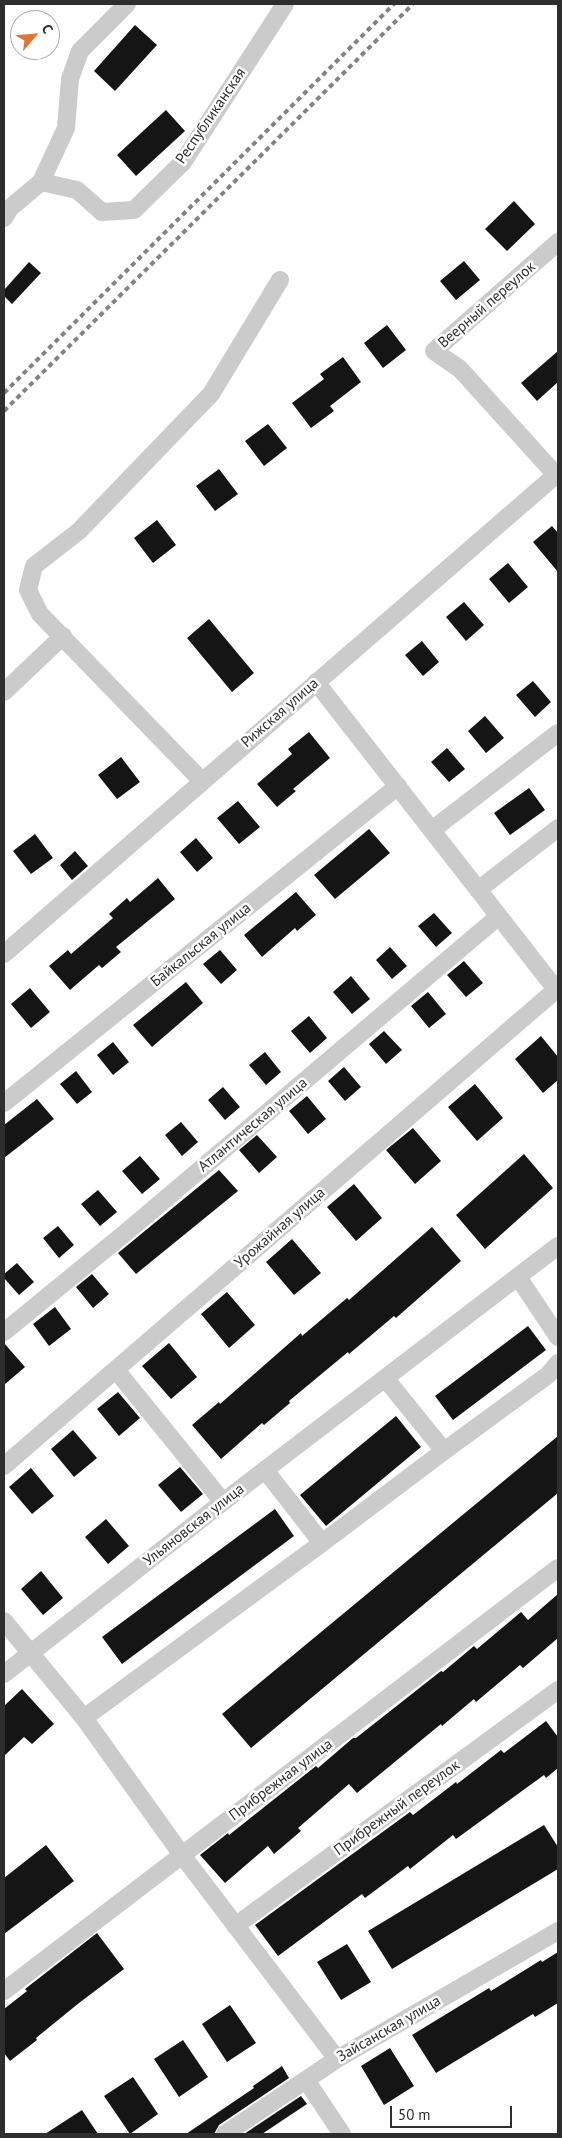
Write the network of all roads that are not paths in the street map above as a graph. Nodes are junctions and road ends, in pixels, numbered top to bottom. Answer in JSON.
{"nodes":[{"id":1,"x":127,"y":4,"type":"edge"},
{"id":2,"x":286,"y":4,"type":"edge"},
{"id":3,"x":41,"y":182,"type":"junction"},
{"id":4,"x":4,"y":218,"type":"edge"},
{"id":5,"x":558,"y":242,"type":"edge"},
{"id":6,"x":280,"y":280,"type":"dead end"},
{"id":7,"x":557,"y":474,"type":"edge"},
{"id":8,"x":63,"y":636,"type":"junction"},
{"id":9,"x":316,"y":682,"type":"junction"},
{"id":10,"x":4,"y":692,"type":"edge"},
{"id":11,"x":558,"y":733,"type":"edge"},
{"id":12,"x":202,"y":780,"type":"junction"},
{"id":13,"x":398,"y":786,"type":"junction"},
{"id":14,"x":558,"y":828,"type":"edge"},
{"id":15,"x":432,"y":830,"type":"junction"},
{"id":16,"x":478,"y":890,"type":"junction"},
{"id":17,"x":499,"y":916,"type":"junction"},
{"id":18,"x":4,"y":954,"type":"edge"},
{"id":19,"x":557,"y":990,"type":"edge"},
{"id":20,"x":4,"y":1103,"type":"edge"},
{"id":21,"x":558,"y":1246,"type":"edge"},
{"id":22,"x":518,"y":1277,"type":"junction"},
{"id":23,"x":4,"y":1332,"type":"edge"},
{"id":24,"x":558,"y":1337,"type":"edge"},
{"id":25,"x":558,"y":1363,"type":"edge"},
{"id":26,"x":116,"y":1370,"type":"junction"},
{"id":27,"x":386,"y":1378,"type":"junction"},
{"id":28,"x":444,"y":1450,"type":"junction"},
{"id":29,"x":4,"y":1466,"type":"edge"},
{"id":30,"x":265,"y":1470,"type":"junction"},
{"id":31,"x":223,"y":1502,"type":"junction"},
{"id":32,"x":322,"y":1543,"type":"junction"},
{"id":33,"x":558,"y":1568,"type":"edge"},
{"id":34,"x":4,"y":1622,"type":"edge"},
{"id":35,"x":30,"y":1654,"type":"junction"},
{"id":36,"x":4,"y":1674,"type":"edge"},
{"id":37,"x":558,"y":1690,"type":"edge"},
{"id":38,"x":84,"y":1718,"type":"junction"},
{"id":39,"x":182,"y":1855,"type":"junction"},
{"id":40,"x":235,"y":1926,"type":"junction"},
{"id":41,"x":558,"y":1931,"type":"edge"},
{"id":42,"x":4,"y":1992,"type":"edge"},
{"id":43,"x":337,"y":2060,"type":"junction"},
{"id":44,"x":306,"y":2080,"type":"junction"},
{"id":45,"x":225,"y":2134,"type":"edge"},
{"id":46,"x":342,"y":2134,"type":"edge"}],
"edges":[{"from":1,"to":3,"type":"street"},
{"from":2,"to":3,"type":"street","name":"Республиканская"},
{"from":3,"to":4,"type":"street"},
{"from":5,"to":7,"type":"street","name":"Веерный переулок"},
{"from":6,"to":8,"type":"street"},
{"from":7,"to":9,"type":"street","name":"Рижская улица"},
{"from":8,"to":10,"type":"street"},
{"from":8,"to":12,"type":"street"},
{"from":9,"to":12,"type":"street","name":"Рижская улица"},
{"from":9,"to":13,"type":"street"},
{"from":11,"to":15,"type":"street"},
{"from":12,"to":18,"type":"street","name":"Рижская улица"},
{"from":13,"to":15,"type":"street"},
{"from":13,"to":20,"type":"street","name":"Байкальская улица"},
{"from":14,"to":16,"type":"street"},
{"from":15,"to":16,"type":"street"},
{"from":16,"to":17,"type":"street"},
{"from":17,"to":19,"type":"street"},
{"from":17,"to":23,"type":"street","name":"Атлантическая улица"},
{"from":19,"to":26,"type":"street","name":"Урожайная улица"},
{"from":21,"to":22,"type":"street","name":"Ульяновская улица"},
{"from":22,"to":24,"type":"street"},
{"from":22,"to":27,"type":"street","name":"Ульяновская улица"},
{"from":25,"to":28,"type":"street"},
{"from":26,"to":29,"type":"street","name":"Урожайная улица"},
{"from":26,"to":31,"type":"street"},
{"from":27,"to":28,"type":"street"},
{"from":27,"to":30,"type":"street","name":"Ульяновская улица"},
{"from":28,"to":32,"type":"street"},
{"from":30,"to":31,"type":"street","name":"Ульяновская улица"},
{"from":30,"to":32,"type":"street"},
{"from":31,"to":35,"type":"street","name":"Ульяновская улица"},
{"from":32,"to":38,"type":"street"},
{"from":33,"to":39,"type":"street","name":"Прибрежная улица"},
{"from":34,"to":35,"type":"street"},
{"from":35,"to":36,"type":"street","name":"Ульяновская улица"},
{"from":35,"to":38,"type":"street"},
{"from":37,"to":40,"type":"street","name":"Прибрежный переулок"},
{"from":38,"to":39,"type":"street"},
{"from":39,"to":40,"type":"street"},
{"from":39,"to":42,"type":"street","name":"Прибрежная улица"},
{"from":40,"to":43,"type":"street"},
{"from":41,"to":43,"type":"street","name":"Зайсанская улица"},
{"from":43,"to":44,"type":"street","name":"Зайсанская улица"},
{"from":44,"to":45,"type":"street","name":"Зайсанская улица"},
{"from":44,"to":46,"type":"street"}]}
